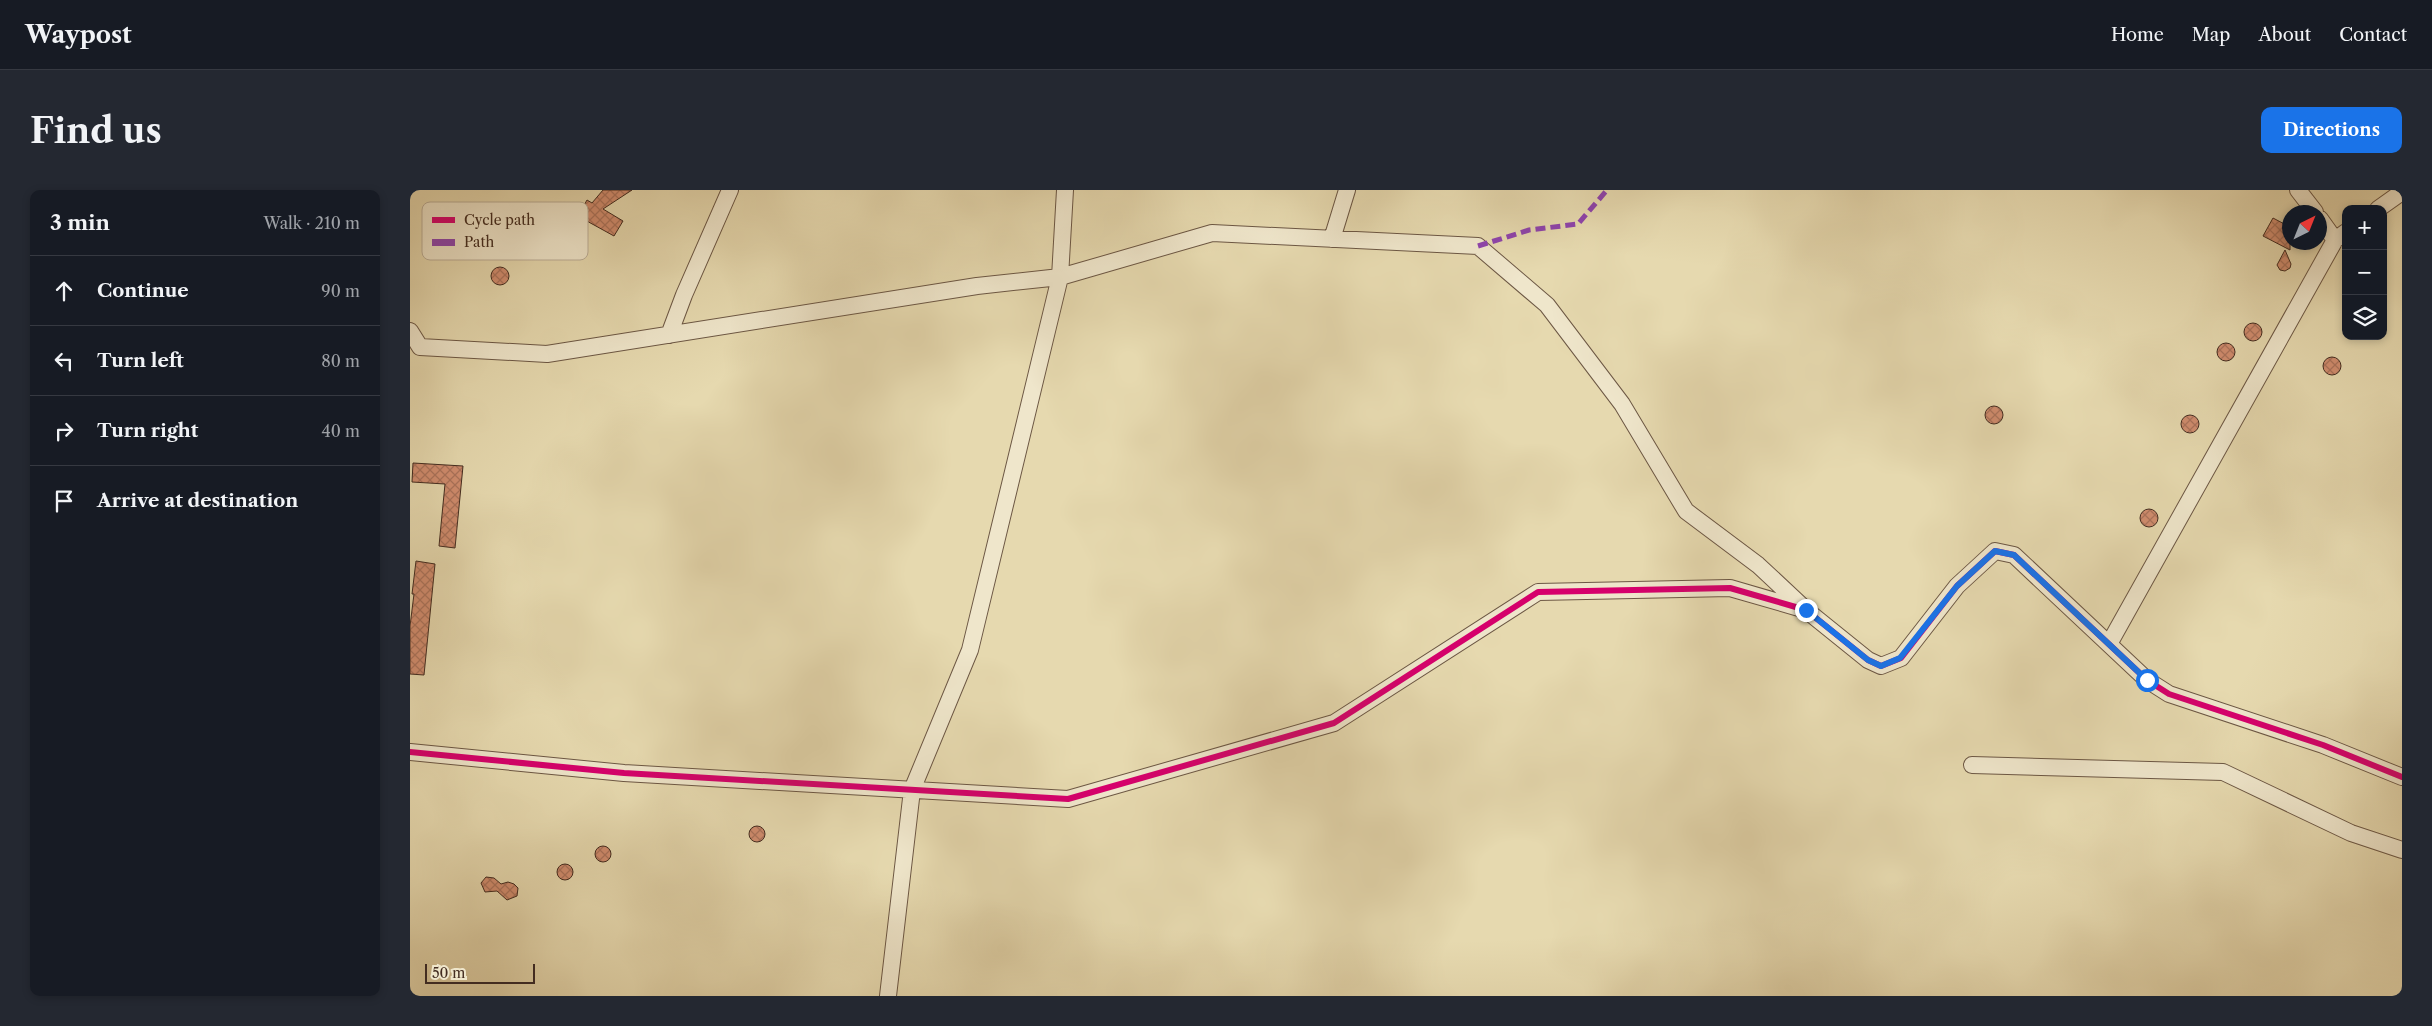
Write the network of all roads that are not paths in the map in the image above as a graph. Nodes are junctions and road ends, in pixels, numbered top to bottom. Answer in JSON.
{"nodes":[{"id":1,"x":730,"y":190,"type":"edge"},
{"id":2,"x":1065,"y":190,"type":"edge"},
{"id":3,"x":1347,"y":190,"type":"edge"},
{"id":4,"x":2298,"y":190,"type":"edge"},
{"id":5,"x":2399,"y":198,"type":"edge"},
{"id":6,"x":2310,"y":205,"type":"edge"},
{"id":7,"x":2386,"y":205,"type":"edge"},
{"id":8,"x":2327,"y":225,"type":"edge"},
{"id":9,"x":2340,"y":236,"type":"edge"},
{"id":10,"x":1332,"y":239,"type":"junction"},
{"id":11,"x":1060,"y":277,"type":"junction"},
{"id":12,"x":410,"y":330,"type":"edge"},
{"id":13,"x":669,"y":335,"type":"junction"},
{"id":14,"x":415,"y":353,"type":"edge"},
{"id":15,"x":1806,"y":610,"type":"junction"},
{"id":16,"x":2109,"y":644,"type":"junction"},
{"id":17,"x":410,"y":752,"type":"edge"},
{"id":18,"x":1972,"y":765,"type":"dead end"},
{"id":19,"x":2402,"y":777,"type":"edge"},
{"id":20,"x":912,"y":790,"type":"junction"},
{"id":21,"x":2402,"y":850,"type":"edge"},
{"id":22,"x":888,"y":996,"type":"edge"}],
"edges":[{"from":1,"to":13,"type":"street"},
{"from":2,"to":11,"type":"street"},
{"from":3,"to":10,"type":"street"},
{"from":4,"to":6,"type":"street"},
{"from":5,"to":7,"type":"street"},
{"from":8,"to":9,"type":"street"},
{"from":9,"to":16,"type":"street"},
{"from":10,"to":11,"type":"street"},
{"from":10,"to":15,"type":"street"},
{"from":11,"to":13,"type":"street"},
{"from":11,"to":20,"type":"street"},
{"from":12,"to":14,"type":"street"},
{"from":13,"to":14,"type":"street"},
{"from":15,"to":16,"type":"street"},
{"from":15,"to":20,"type":"street"},
{"from":16,"to":19,"type":"street"},
{"from":17,"to":20,"type":"street"},
{"from":18,"to":21,"type":"street"},
{"from":20,"to":22,"type":"street"}]}
